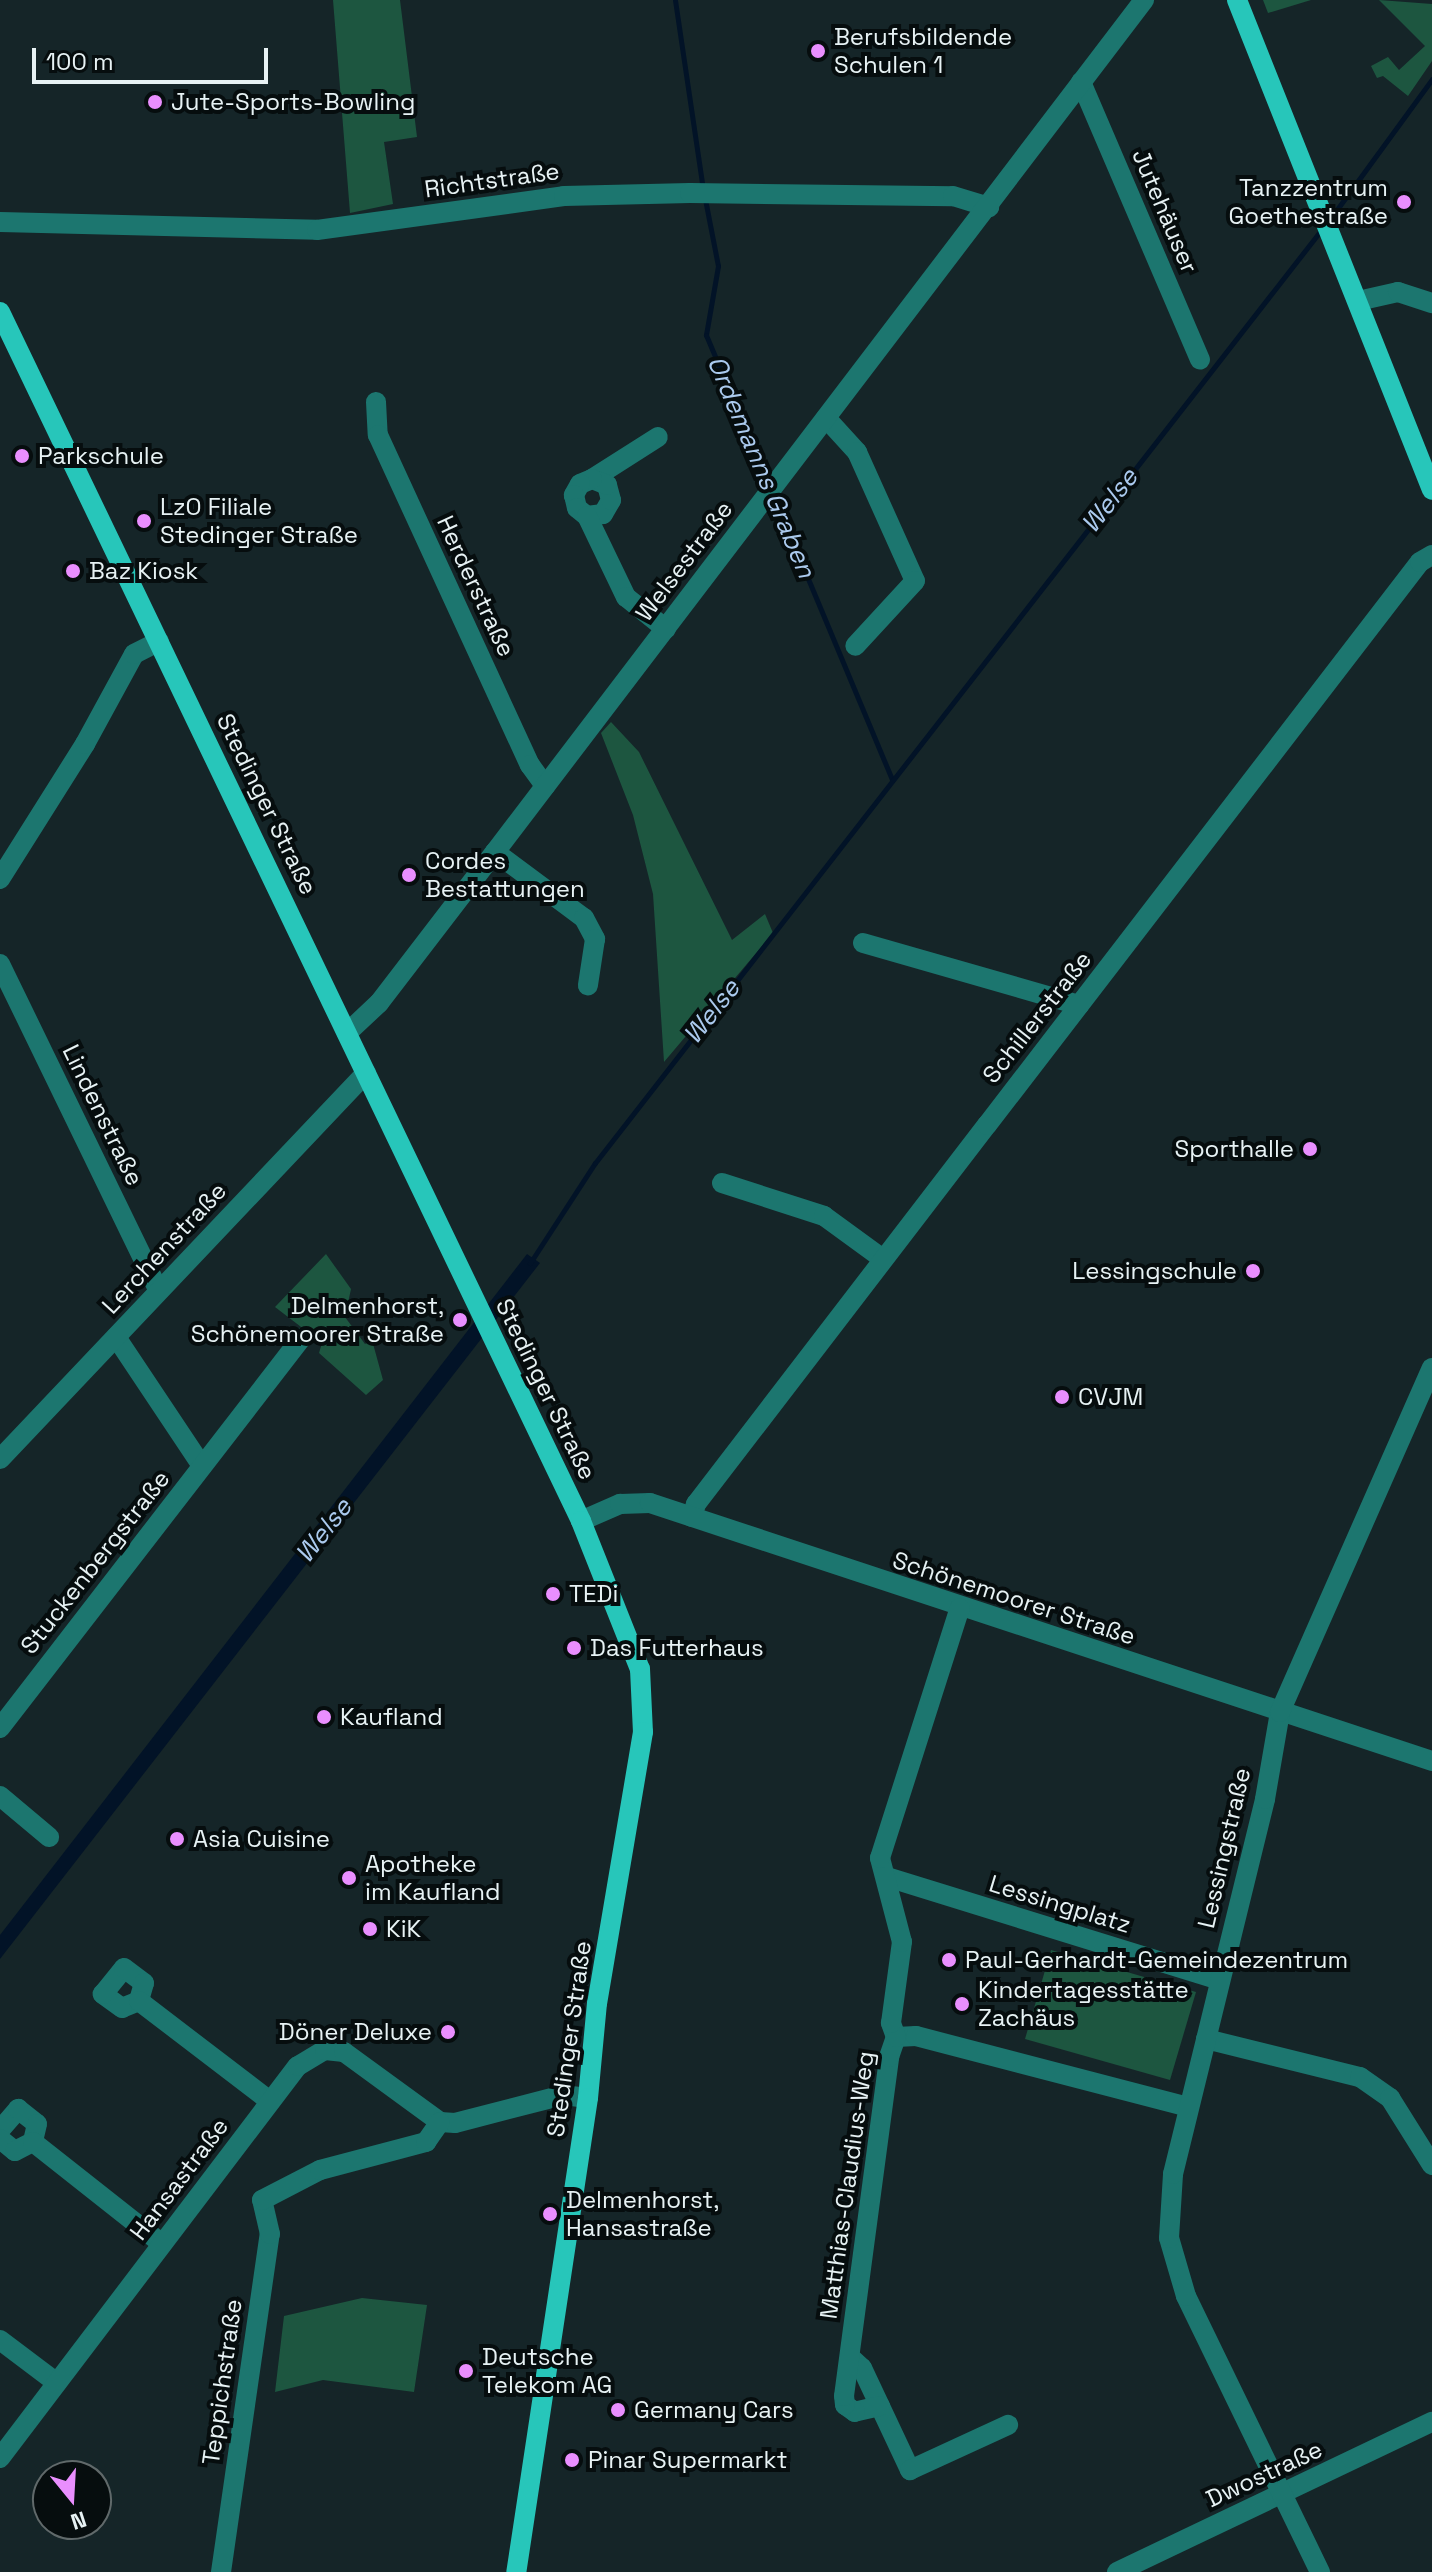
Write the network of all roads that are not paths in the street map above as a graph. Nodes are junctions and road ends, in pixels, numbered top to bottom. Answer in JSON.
{"nodes":[{"id":1,"x":1144,"y":0,"type":"edge"},
{"id":2,"x":1237,"y":0,"type":"edge"},
{"id":3,"x":1081,"y":82,"type":"junction"},
{"id":4,"x":989,"y":207,"type":"junction"},
{"id":5,"x":0,"y":222,"type":"edge"},
{"id":6,"x":1358,"y":301,"type":"junction"},
{"id":7,"x":1432,"y":303,"type":"edge"},
{"id":8,"x":0,"y":312,"type":"edge"},
{"id":9,"x":1200,"y":360,"type":"dead end"},
{"id":10,"x":376,"y":402,"type":"dead end"},
{"id":11,"x":826,"y":418,"type":"junction"},
{"id":12,"x":658,"y":437,"type":"dead end"},
{"id":13,"x":592,"y":479,"type":"junction"},
{"id":14,"x":1432,"y":490,"type":"edge"},
{"id":15,"x":587,"y":516,"type":"junction"},
{"id":16,"x":1432,"y":555,"type":"edge"},
{"id":17,"x":666,"y":629,"type":"junction"},
{"id":18,"x":159,"y":641,"type":"junction"},
{"id":19,"x":855,"y":646,"type":"dead end"},
{"id":20,"x":545,"y":786,"type":"junction"},
{"id":21,"x":495,"y":852,"type":"junction"},
{"id":22,"x":0,"y":879,"type":"edge"},
{"id":23,"x":863,"y":943,"type":"dead end"},
{"id":24,"x":0,"y":964,"type":"edge"},
{"id":25,"x":588,"y":985,"type":"dead end"},
{"id":26,"x":1079,"y":1005,"type":"junction"},
{"id":27,"x":347,"y":1033,"type":"junction"},
{"id":28,"x":366,"y":1073,"type":"junction"},
{"id":29,"x":722,"y":1183,"type":"dead end"},
{"id":30,"x":883,"y":1259,"type":"junction"},
{"id":31,"x":158,"y":1289,"type":"junction"},
{"id":32,"x":116,"y":1337,"type":"junction"},
{"id":33,"x":301,"y":1338,"type":"dead end"},
{"id":34,"x":1432,"y":1368,"type":"edge"},
{"id":35,"x":0,"y":1459,"type":"edge"},
{"id":36,"x":202,"y":1466,"type":"junction"},
{"id":37,"x":692,"y":1517,"type":"junction"},
{"id":38,"x":581,"y":1521,"type":"junction"},
{"id":39,"x":960,"y":1608,"type":"junction"},
{"id":40,"x":1280,"y":1712,"type":"junction"},
{"id":41,"x":0,"y":1728,"type":"edge"},
{"id":42,"x":1432,"y":1761,"type":"edge"},
{"id":43,"x":0,"y":1796,"type":"edge"},
{"id":44,"x":49,"y":1837,"type":"dead end"},
{"id":45,"x":887,"y":1877,"type":"junction"},
{"id":46,"x":1219,"y":1980,"type":"junction"},
{"id":47,"x":139,"y":2001,"type":"dead end"},
{"id":48,"x":896,"y":2037,"type":"junction"},
{"id":49,"x":1206,"y":2039,"type":"junction"},
{"id":50,"x":588,"y":2098,"type":"junction"},
{"id":51,"x":270,"y":2101,"type":"junction"},
{"id":52,"x":1189,"y":2107,"type":"junction"},
{"id":53,"x":440,"y":2122,"type":"junction"},
{"id":54,"x":0,"y":2130,"type":"edge"},
{"id":55,"x":0,"y":2139,"type":"edge"},
{"id":56,"x":33,"y":2142,"type":"junction"},
{"id":57,"x":1432,"y":2165,"type":"edge"},
{"id":58,"x":162,"y":2244,"type":"junction"},
{"id":59,"x":0,"y":2340,"type":"edge"},
{"id":60,"x":850,"y":2357,"type":"junction"},
{"id":61,"x":57,"y":2383,"type":"junction"},
{"id":62,"x":880,"y":2406,"type":"junction"},
{"id":63,"x":1432,"y":2422,"type":"edge"},
{"id":64,"x":1008,"y":2425,"type":"dead end"},
{"id":65,"x":0,"y":2458,"type":"edge"},
{"id":66,"x":1284,"y":2493,"type":"junction"},
{"id":67,"x":221,"y":2572,"type":"edge"},
{"id":68,"x":516,"y":2572,"type":"edge"},
{"id":69,"x":1117,"y":2572,"type":"edge"},
{"id":70,"x":1320,"y":2572,"type":"edge"}],
"edges":[{"from":1,"to":3,"type":"street","name":"Welsestraße"},
{"from":2,"to":6,"type":"main road"},
{"from":3,"to":4,"type":"street","name":"Welsestraße"},
{"from":3,"to":9,"type":"street","name":"Jutehäuser"},
{"from":4,"to":5,"type":"street","name":"Richtstraße"},
{"from":4,"to":11,"type":"street","name":"Welsestraße"},
{"from":6,"to":7,"type":"street"},
{"from":6,"to":14,"type":"main road"},
{"from":8,"to":18,"type":"main road","name":"Stedinger Straße"},
{"from":10,"to":20,"type":"street","name":"Herderstraße"},
{"from":11,"to":17,"type":"street","name":"Welsestraße"},
{"from":11,"to":19,"type":"street"},
{"from":12,"to":13,"type":"street"},
{"from":13,"to":15,"type":"street"},
{"from":13,"to":15,"type":"street"},
{"from":15,"to":17,"type":"street"},
{"from":16,"to":26,"type":"street","name":"Schillerstraße"},
{"from":17,"to":20,"type":"street","name":"Welsestraße"},
{"from":18,"to":22,"type":"street"},
{"from":18,"to":27,"type":"main road","name":"Stedinger Straße"},
{"from":20,"to":21,"type":"street","name":"Welsestraße"},
{"from":21,"to":25,"type":"street"},
{"from":21,"to":27,"type":"street","name":"Welsestraße"},
{"from":23,"to":26,"type":"street"},
{"from":24,"to":31,"type":"street","name":"Lindenstraße"},
{"from":26,"to":30,"type":"street","name":"Schillerstraße"},
{"from":27,"to":28,"type":"main road","name":"Stedinger Straße"},
{"from":28,"to":31,"type":"street","name":"Lerchenstraße"},
{"from":28,"to":38,"type":"main road","name":"Stedinger Straße"},
{"from":29,"to":30,"type":"street"},
{"from":30,"to":37,"type":"street","name":"Schillerstraße"},
{"from":31,"to":32,"type":"street","name":"Lerchenstraße"},
{"from":32,"to":35,"type":"street","name":"Lerchenstraße"},
{"from":32,"to":36,"type":"street","name":"Stuckenbergstraße"},
{"from":33,"to":36,"type":"street","name":"Stuckenbergstraße"},
{"from":34,"to":40,"type":"street","name":"Lessingstraße"},
{"from":36,"to":41,"type":"street","name":"Stuckenbergstraße"},
{"from":37,"to":38,"type":"street","name":"Schönemoorer Straße"},
{"from":37,"to":39,"type":"street","name":"Schönemoorer Straße"},
{"from":38,"to":50,"type":"main road","name":"Stedinger Straße"},
{"from":39,"to":40,"type":"street","name":"Schönemoorer Straße"},
{"from":39,"to":45,"type":"street","name":"Matthias-Claudius-Weg"},
{"from":40,"to":42,"type":"street","name":"Schönemoorer Straße"},
{"from":40,"to":46,"type":"street","name":"Lessingstraße"},
{"from":43,"to":44,"type":"street"},
{"from":45,"to":46,"type":"street","name":"Lessingplatz"},
{"from":45,"to":48,"type":"street","name":"Matthias-Claudius-Weg"},
{"from":46,"to":49,"type":"street","name":"Lessingstraße"},
{"from":47,"to":51,"type":"street"},
{"from":48,"to":52,"type":"street"},
{"from":48,"to":60,"type":"street","name":"Matthias-Claudius-Weg"},
{"from":49,"to":52,"type":"street","name":"Lessingstraße"},
{"from":49,"to":57,"type":"street"},
{"from":50,"to":53,"type":"street"},
{"from":50,"to":68,"type":"main road","name":"Stedinger Straße"},
{"from":51,"to":53,"type":"street","name":"Hansastraße"},
{"from":51,"to":58,"type":"street","name":"Hansastraße"},
{"from":52,"to":66,"type":"street","name":"Lessingstraße"},
{"from":53,"to":67,"type":"street","name":"Teppichstraße"},
{"from":54,"to":56,"type":"street"},
{"from":55,"to":56,"type":"street"},
{"from":56,"to":58,"type":"street"},
{"from":58,"to":61,"type":"street","name":"Hansastraße"},
{"from":59,"to":61,"type":"street"},
{"from":60,"to":62,"type":"street"},
{"from":60,"to":62,"type":"street","name":"Matthias-Claudius-Weg"},
{"from":61,"to":65,"type":"street","name":"Hansastraße"},
{"from":62,"to":64,"type":"street"},
{"from":63,"to":66,"type":"street","name":"Dwostraße"},
{"from":66,"to":69,"type":"street","name":"Dwostraße"},
{"from":66,"to":70,"type":"street","name":"Lessingstraße"}]}
